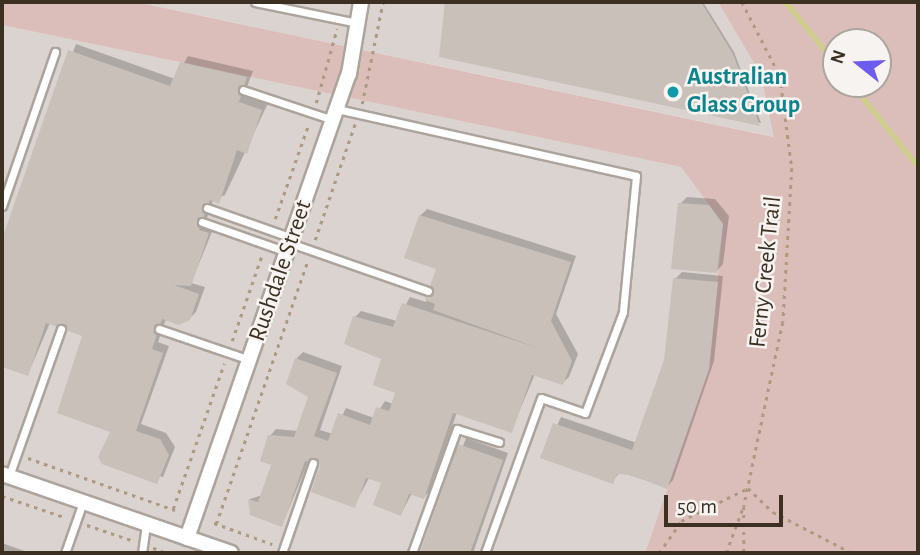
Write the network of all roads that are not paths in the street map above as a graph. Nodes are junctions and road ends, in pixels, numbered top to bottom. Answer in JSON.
{"nodes":[{"id":1,"x":255,"y":2,"type":"edge"},
{"id":2,"x":361,"y":2,"type":"edge"},
{"id":3,"x":359,"y":24,"type":"junction"},
{"id":4,"x":55,"y":52,"type":"dead end"},
{"id":5,"x":243,"y":90,"type":"dead end"},
{"id":6,"x":335,"y":115,"type":"junction"},
{"id":7,"x":2,"y":206,"type":"edge"},
{"id":8,"x":207,"y":208,"type":"dead end"},
{"id":9,"x":202,"y":222,"type":"dead end"},
{"id":10,"x":290,"y":244,"type":"junction"},
{"id":11,"x":428,"y":291,"type":"dead end"},
{"id":12,"x":61,"y":329,"type":"dead end"},
{"id":13,"x":159,"y":329,"type":"dead end"},
{"id":14,"x":250,"y":360,"type":"junction"},
{"id":15,"x":499,"y":442,"type":"dead end"},
{"id":16,"x":313,"y":463,"type":"dead end"},
{"id":17,"x":6,"y":475,"type":"edge"},
{"id":18,"x":83,"y":502,"type":"junction"},
{"id":19,"x":146,"y":523,"type":"junction"},
{"id":20,"x":191,"y":544,"type":"edge"},
{"id":21,"x":283,"y":550,"type":"edge"},
{"id":22,"x":65,"y":553,"type":"edge"},
{"id":23,"x":142,"y":553,"type":"edge"},
{"id":24,"x":232,"y":553,"type":"edge"},
{"id":25,"x":412,"y":553,"type":"edge"},
{"id":26,"x":485,"y":553,"type":"edge"}],
"edges":[{"from":1,"to":3,"type":"lane"},
{"from":2,"to":3,"type":"street","name":"Rushdale Street"},
{"from":3,"to":6,"type":"street","name":"Rushdale Street"},
{"from":4,"to":7,"type":"lane"},
{"from":5,"to":6,"type":"lane"},
{"from":6,"to":10,"type":"street","name":"Rushdale Street"},
{"from":6,"to":26,"type":"lane"},
{"from":8,"to":10,"type":"lane"},
{"from":9,"to":10,"type":"lane"},
{"from":10,"to":11,"type":"lane"},
{"from":10,"to":14,"type":"street","name":"Rushdale Street"},
{"from":12,"to":17,"type":"lane"},
{"from":13,"to":14,"type":"lane"},
{"from":14,"to":20,"type":"street","name":"Rushdale Street"},
{"from":15,"to":25,"type":"lane"},
{"from":16,"to":21,"type":"lane"},
{"from":17,"to":18,"type":"street"},
{"from":18,"to":19,"type":"street"},
{"from":18,"to":22,"type":"lane"},
{"from":19,"to":20,"type":"street"},
{"from":19,"to":23,"type":"lane"},
{"from":20,"to":24,"type":"street"}]}
